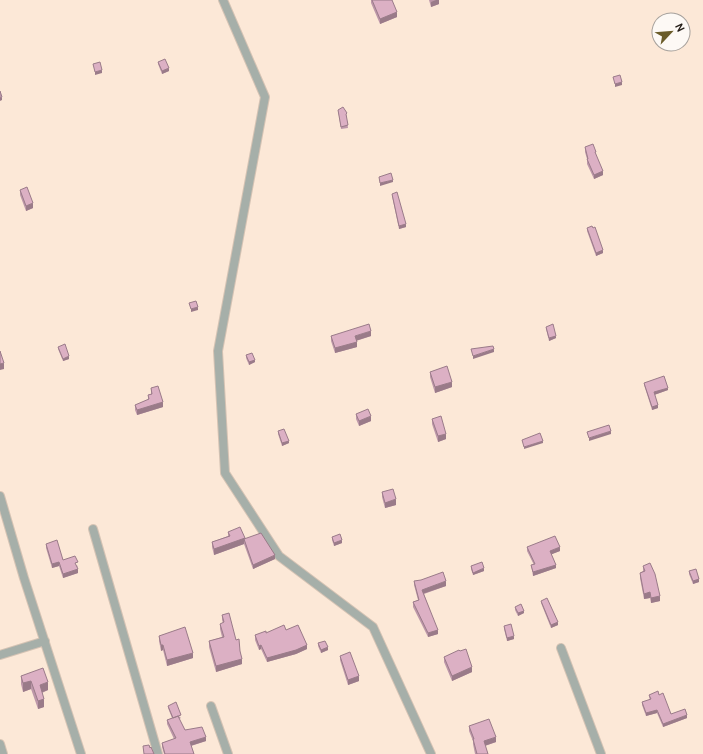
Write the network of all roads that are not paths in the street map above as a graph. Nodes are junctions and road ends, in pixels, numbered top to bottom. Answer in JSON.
{"nodes":[{"id":1,"x":223,"y":0,"type":"edge"},
{"id":2,"x":0,"y":496,"type":"edge"},
{"id":3,"x":93,"y":529,"type":"dead end"},
{"id":4,"x":45,"y":641,"type":"junction"},
{"id":5,"x":561,"y":648,"type":"dead end"},
{"id":6,"x":0,"y":655,"type":"edge"},
{"id":7,"x":211,"y":706,"type":"dead end"},
{"id":8,"x":0,"y":744,"type":"edge"},
{"id":9,"x":3,"y":754,"type":"edge"},
{"id":10,"x":81,"y":754,"type":"edge"},
{"id":11,"x":158,"y":754,"type":"edge"},
{"id":12,"x":228,"y":754,"type":"edge"},
{"id":13,"x":431,"y":754,"type":"edge"},
{"id":14,"x":600,"y":754,"type":"edge"}],
"edges":[{"from":1,"to":13,"type":"street"},
{"from":2,"to":4,"type":"street"},
{"from":3,"to":11,"type":"street"},
{"from":4,"to":6,"type":"street"},
{"from":4,"to":10,"type":"street"},
{"from":5,"to":14,"type":"street"},
{"from":7,"to":12,"type":"street"},
{"from":8,"to":9,"type":"street"}]}
